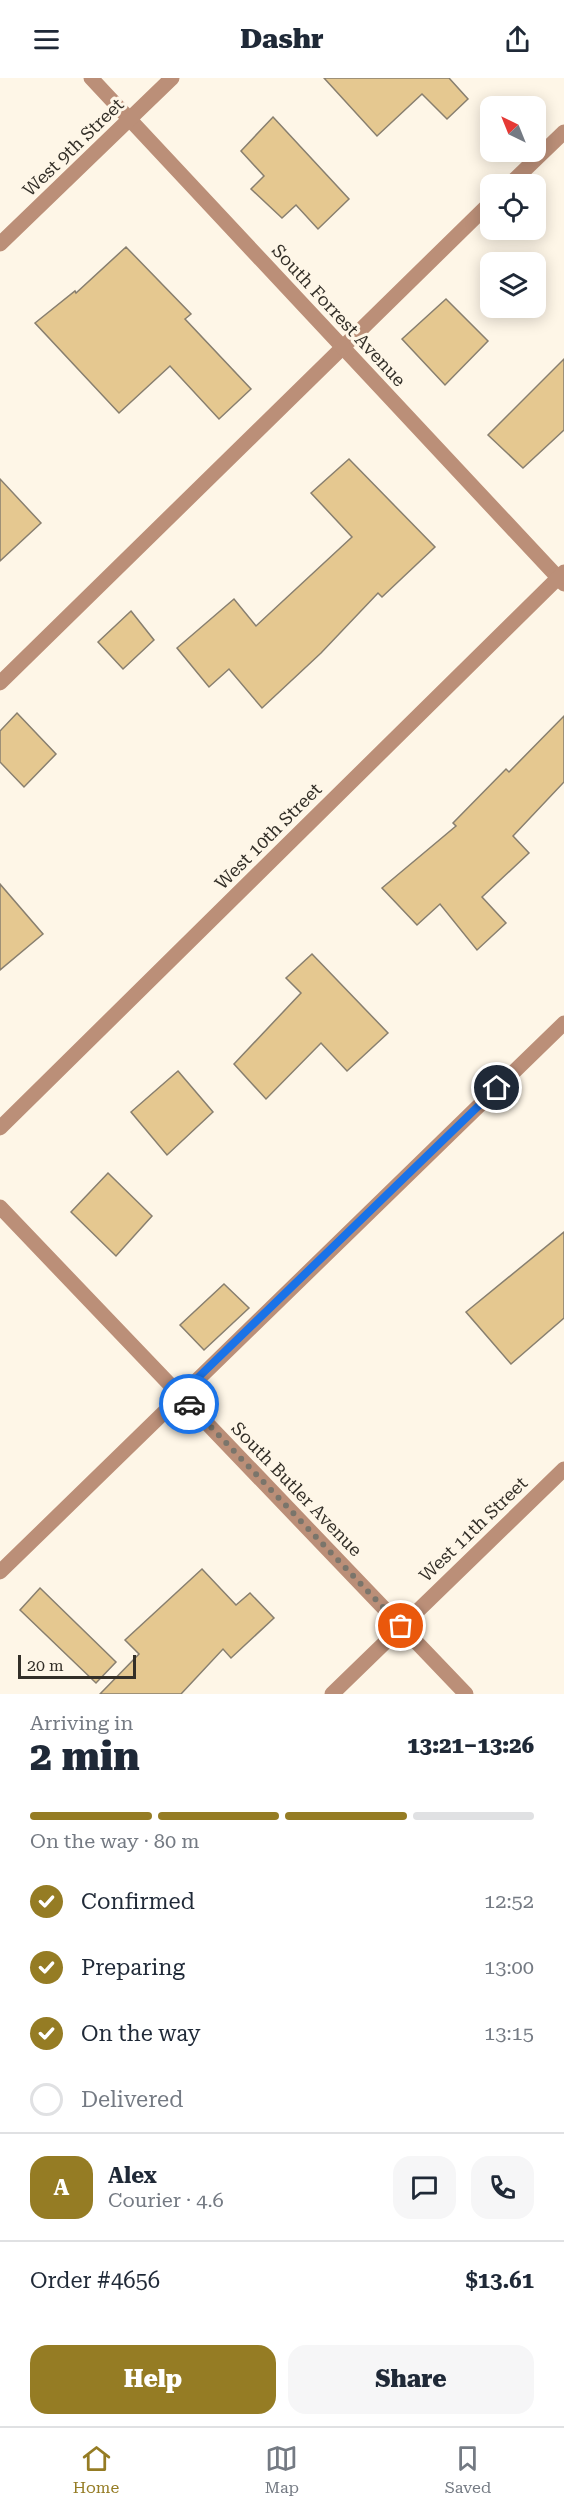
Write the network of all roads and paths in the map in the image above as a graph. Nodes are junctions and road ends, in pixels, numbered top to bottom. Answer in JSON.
{"nodes":[{"id":1,"x":91,"y":78,"type":"edge"},
{"id":2,"x":172,"y":78,"type":"edge"},
{"id":3,"x":130,"y":120,"type":"junction"},
{"id":4,"x":564,"y":132,"type":"edge"},
{"id":5,"x":520,"y":174,"type":"edge"},
{"id":6,"x":480,"y":213,"type":"edge"},
{"id":7,"x":0,"y":244,"type":"edge"},
{"id":8,"x":342,"y":347,"type":"junction"},
{"id":9,"x":562,"y":578,"type":"edge"},
{"id":10,"x":0,"y":683,"type":"edge"},
{"id":11,"x":564,"y":1023,"type":"edge"},
{"id":12,"x":0,"y":1128,"type":"edge"},
{"id":13,"x":0,"y":1207,"type":"edge"},
{"id":14,"x":180,"y":1395,"type":"junction"},
{"id":15,"x":564,"y":1469,"type":"edge"},
{"id":16,"x":0,"y":1572,"type":"edge"},
{"id":17,"x":401,"y":1626,"type":"junction"},
{"id":18,"x":332,"y":1694,"type":"edge"},
{"id":19,"x":466,"y":1694,"type":"edge"}],
"edges":[{"from":1,"to":3,"type":"street","name":"South Forrest Avenue"},
{"from":2,"to":3,"type":"street","name":"West 9th Street"},
{"from":3,"to":7,"type":"street","name":"West 9th Street"},
{"from":3,"to":8,"type":"street","name":"South Forrest Avenue"},
{"from":4,"to":5,"type":"street"},
{"from":6,"to":8,"type":"street"},
{"from":8,"to":9,"type":"street","name":"South Forrest Avenue"},
{"from":8,"to":10,"type":"street"},
{"from":9,"to":12,"type":"street","name":"West 10th Street"},
{"from":11,"to":14,"type":"street"},
{"from":13,"to":14,"type":"street","name":"South Butler Avenue"},
{"from":14,"to":16,"type":"street"},
{"from":14,"to":17,"type":"street","name":"South Butler Avenue"},
{"from":15,"to":17,"type":"street","name":"West 11th Street"},
{"from":17,"to":18,"type":"street","name":"West 11th Street"},
{"from":17,"to":19,"type":"street","name":"South Butler Avenue"}]}
